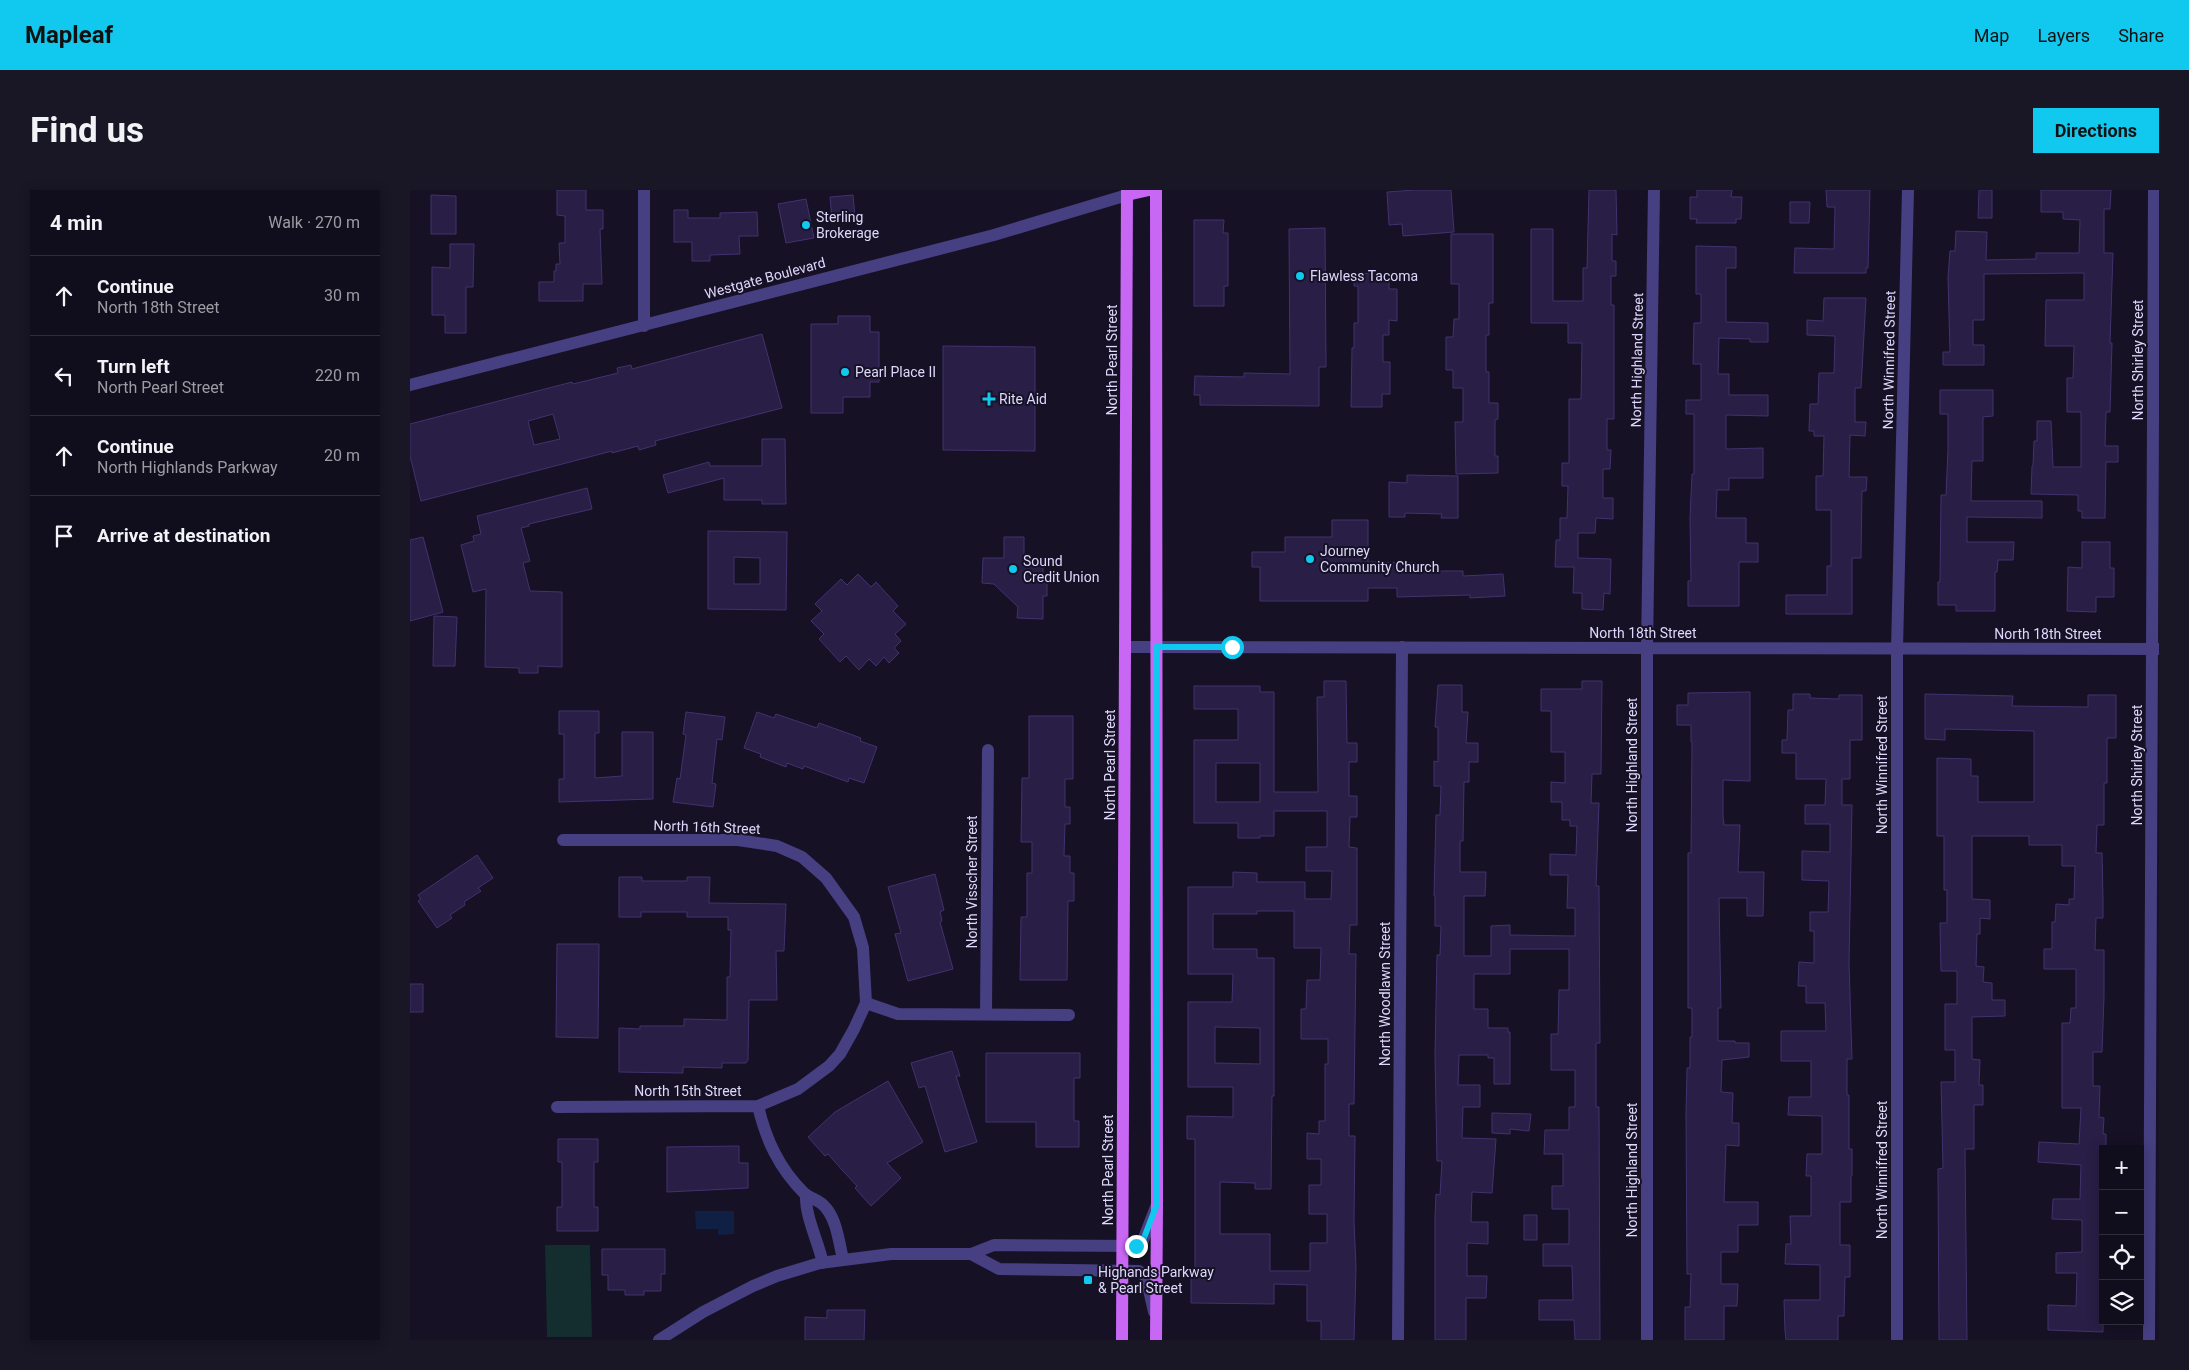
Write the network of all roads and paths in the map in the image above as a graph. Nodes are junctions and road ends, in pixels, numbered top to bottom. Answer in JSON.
{"nodes":[{"id":1,"x":644,"y":190,"type":"edge"},
{"id":2,"x":1149,"y":190,"type":"edge"},
{"id":3,"x":1156,"y":190,"type":"edge"},
{"id":4,"x":1654,"y":190,"type":"edge"},
{"id":5,"x":1908,"y":190,"type":"edge"},
{"id":6,"x":2154,"y":190,"type":"edge"},
{"id":7,"x":1127,"y":193,"type":"edge"},
{"id":8,"x":644,"y":326,"type":"junction"},
{"id":9,"x":410,"y":385,"type":"edge"},
{"id":10,"x":1126,"y":647,"type":"junction"},
{"id":11,"x":1156,"y":647,"type":"junction"},
{"id":12,"x":1402,"y":647,"type":"junction"},
{"id":13,"x":1647,"y":648,"type":"junction"},
{"id":14,"x":1897,"y":649,"type":"junction"},
{"id":15,"x":2156,"y":649,"type":"edge"},
{"id":16,"x":988,"y":750,"type":"dead end"},
{"id":17,"x":563,"y":840,"type":"dead end"},
{"id":18,"x":866,"y":1003,"type":"junction"},
{"id":19,"x":986,"y":1014,"type":"junction"},
{"id":20,"x":1069,"y":1015,"type":"dead end"},
{"id":21,"x":557,"y":1106,"type":"dead end"},
{"id":22,"x":758,"y":1106,"type":"junction"},
{"id":23,"x":806,"y":1195,"type":"junction"},
{"id":24,"x":1157,"y":1204,"type":"junction"},
{"id":25,"x":1122,"y":1246,"type":"junction"},
{"id":26,"x":971,"y":1254,"type":"junction"},
{"id":27,"x":843,"y":1259,"type":"junction"},
{"id":28,"x":824,"y":1263,"type":"junction"},
{"id":29,"x":1122,"y":1271,"type":"junction"},
{"id":30,"x":1156,"y":1322,"type":"junction"},
{"id":31,"x":660,"y":1340,"type":"edge"},
{"id":32,"x":1122,"y":1340,"type":"edge"},
{"id":33,"x":1156,"y":1340,"type":"edge"},
{"id":34,"x":1398,"y":1340,"type":"edge"},
{"id":35,"x":1647,"y":1340,"type":"edge"},
{"id":36,"x":1897,"y":1340,"type":"edge"},
{"id":37,"x":2149,"y":1340,"type":"edge"}],
"edges":[{"from":1,"to":8,"type":"street"},
{"from":2,"to":7,"type":"main road"},
{"from":3,"to":11,"type":"main road"},
{"from":4,"to":13,"type":"street","name":"North Highland Street"},
{"from":5,"to":14,"type":"street","name":"North Winnifred Street"},
{"from":6,"to":15,"type":"street","name":"North Shirley Street"},
{"from":7,"to":8,"type":"street","name":"Westgate Boulevard"},
{"from":7,"to":10,"type":"main road","name":"North Pearl Street"},
{"from":8,"to":9,"type":"street","name":"Westgate Boulevard"},
{"from":10,"to":11,"type":"street","name":"North 18th Street"},
{"from":10,"to":25,"type":"main road","name":"North Pearl Street"},
{"from":11,"to":12,"type":"street","name":"North 18th Street"},
{"from":11,"to":24,"type":"main road"},
{"from":12,"to":13,"type":"street","name":"North 18th Street"},
{"from":12,"to":34,"type":"street","name":"North Woodlawn Street"},
{"from":13,"to":14,"type":"street","name":"North 18th Street"},
{"from":13,"to":35,"type":"street","name":"North Highland Street"},
{"from":14,"to":15,"type":"street","name":"North 18th Street"},
{"from":14,"to":36,"type":"street","name":"North Winnifred Street"},
{"from":15,"to":37,"type":"street","name":"North Shirley Street"},
{"from":16,"to":19,"type":"street","name":"North Visscher Street"},
{"from":17,"to":18,"type":"street","name":"North 16th Street"},
{"from":18,"to":19,"type":"street"},
{"from":18,"to":22,"type":"street","name":"North 15th Street"},
{"from":19,"to":20,"type":"street"},
{"from":21,"to":22,"type":"street","name":"North 15th Street"},
{"from":22,"to":23,"type":"street"},
{"from":23,"to":27,"type":"street"},
{"from":23,"to":28,"type":"street"},
{"from":24,"to":25,"type":"street"},
{"from":24,"to":30,"type":"main road"},
{"from":25,"to":26,"type":"street"},
{"from":25,"to":29,"type":"main road","name":"North Pearl Street"},
{"from":26,"to":27,"type":"street"},
{"from":26,"to":29,"type":"street"},
{"from":27,"to":28,"type":"street"},
{"from":28,"to":31,"type":"street"},
{"from":29,"to":30,"type":"street"},
{"from":29,"to":32,"type":"main road","name":"North Pearl Street"},
{"from":30,"to":33,"type":"main road"}]}
